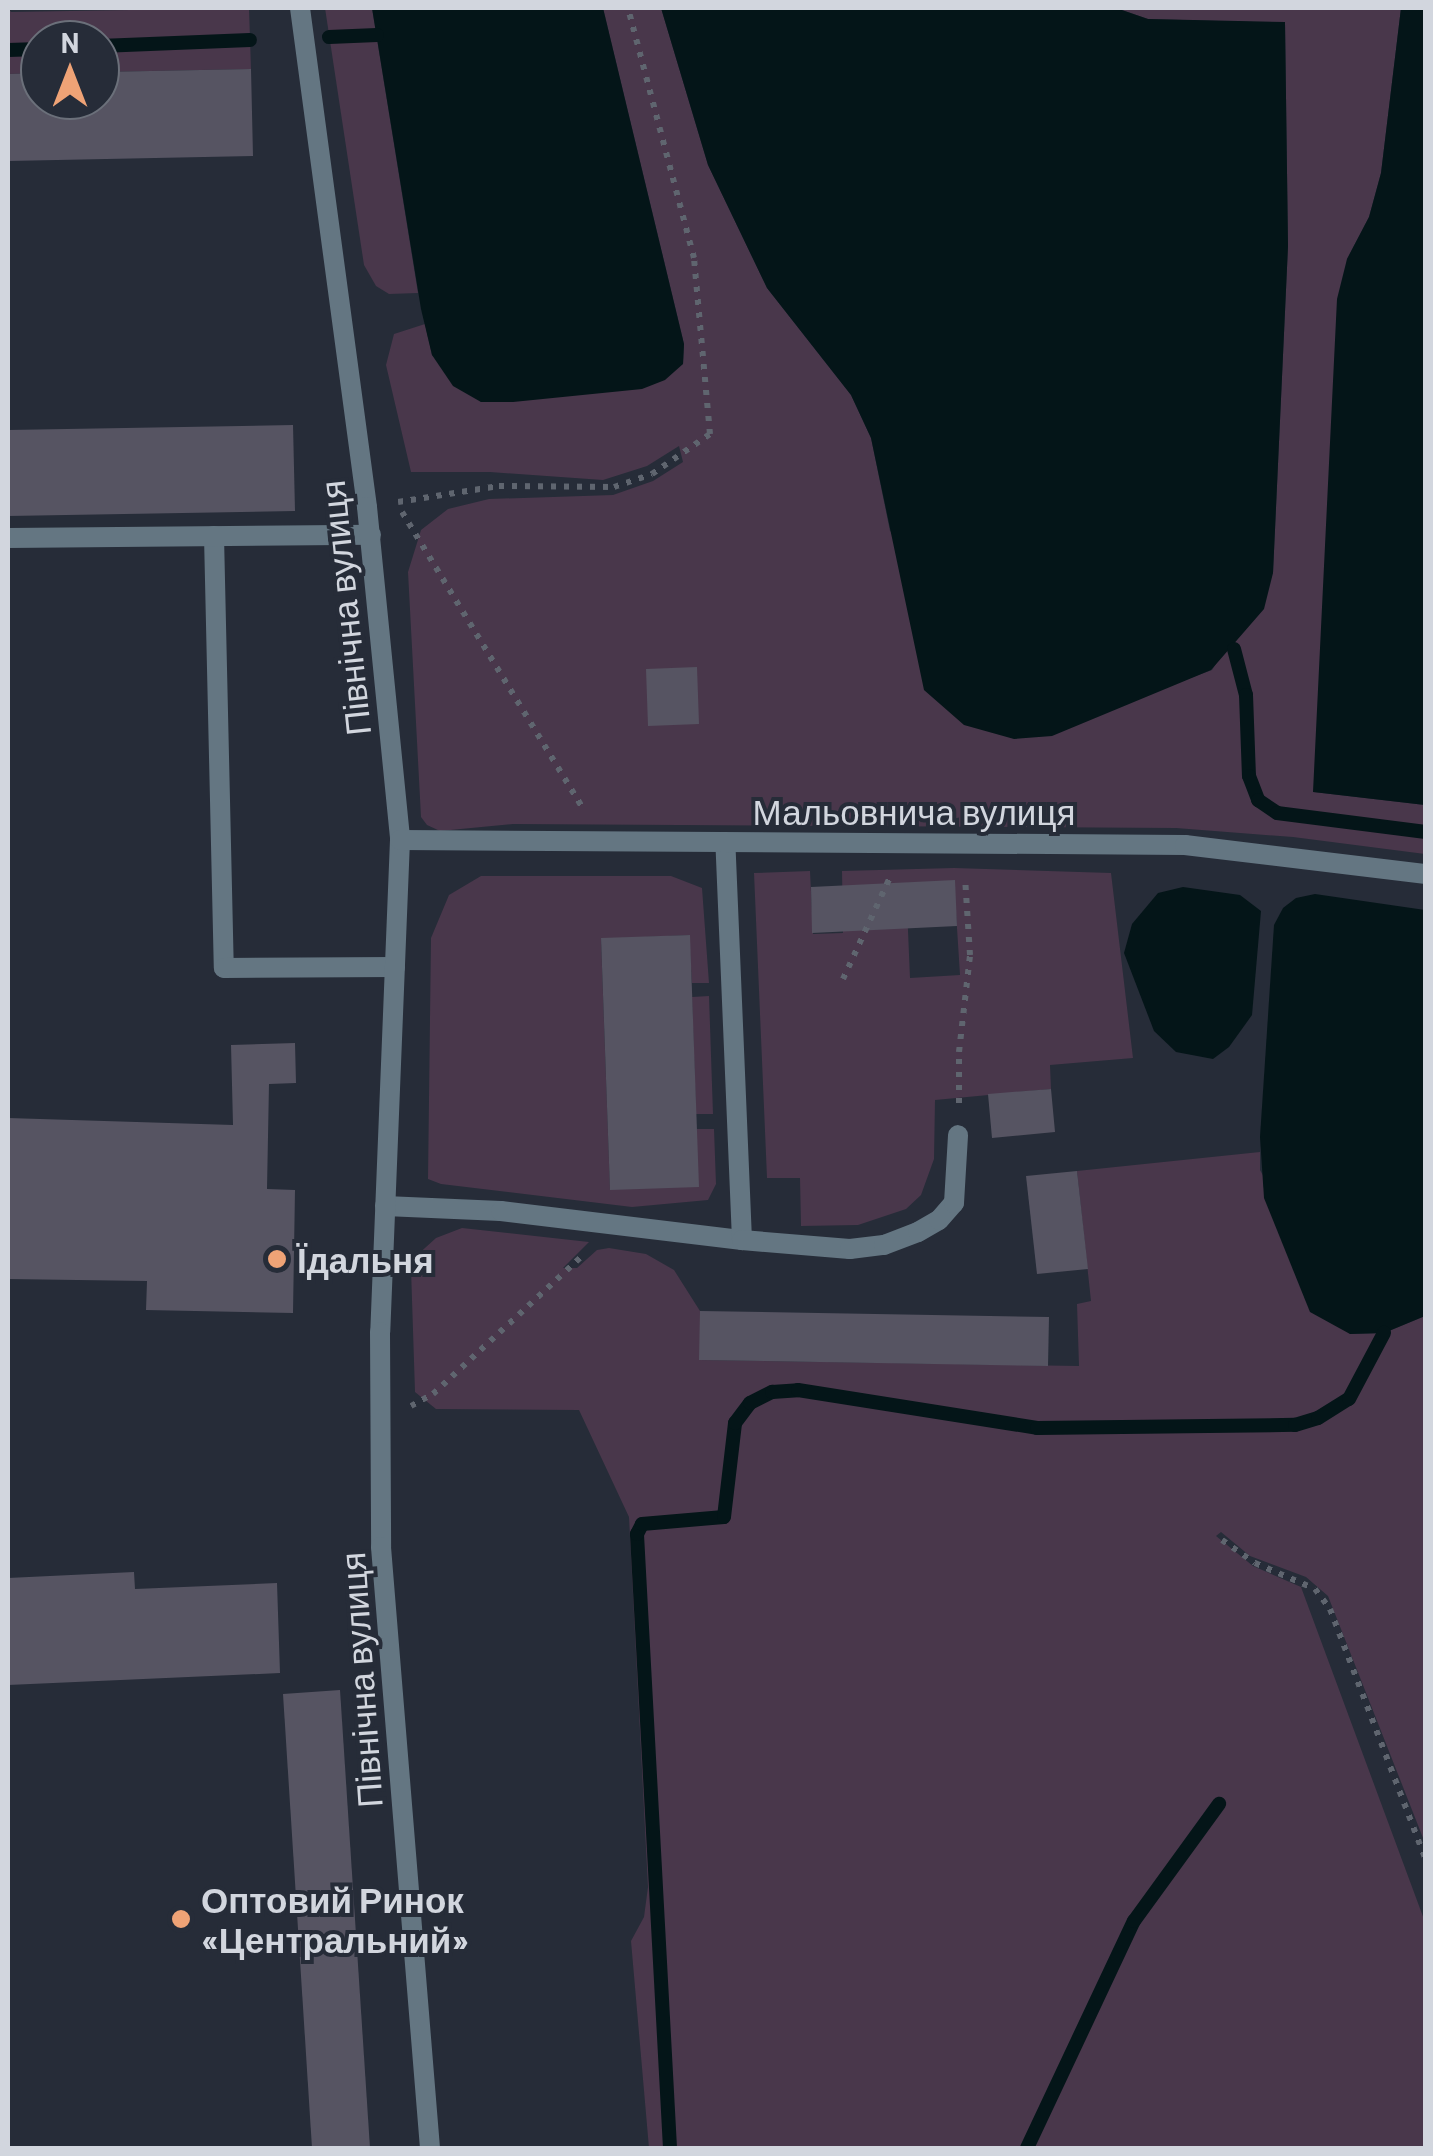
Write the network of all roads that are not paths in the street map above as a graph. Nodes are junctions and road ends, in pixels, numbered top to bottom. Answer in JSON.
{"nodes":[{"id":1,"x":300,"y":8,"type":"edge"},
{"id":2,"x":370,"y":534,"type":"junction"},
{"id":3,"x":214,"y":536,"type":"junction"},
{"id":4,"x":8,"y":538,"type":"edge"},
{"id":5,"x":400,"y":840,"type":"junction"},
{"id":6,"x":725,"y":842,"type":"junction"},
{"id":7,"x":1426,"y":874,"type":"edge"},
{"id":8,"x":395,"y":967,"type":"junction"},
{"id":9,"x":958,"y":1134,"type":"road end"},
{"id":10,"x":385,"y":1206,"type":"junction"},
{"id":11,"x":742,"y":1240,"type":"junction"},
{"id":12,"x":430,"y":2148,"type":"edge"}],
"edges":[{"from":1,"to":2,"type":"street","name":"Північна вулиця"},
{"from":2,"to":3,"type":"street"},
{"from":2,"to":5,"type":"street","name":"Північна вулиця"},
{"from":3,"to":4,"type":"street"},
{"from":3,"to":8,"type":"street"},
{"from":5,"to":6,"type":"street","name":"Мальовнича вулиця"},
{"from":5,"to":8,"type":"street","name":"Північна вулиця"},
{"from":6,"to":7,"type":"street","name":"Мальовнича вулиця"},
{"from":6,"to":11,"type":"street"},
{"from":8,"to":10,"type":"street","name":"Північна вулиця"},
{"from":9,"to":11,"type":"street"},
{"from":10,"to":11,"type":"street"},
{"from":10,"to":12,"type":"street","name":"Північна вулиця"}]}
